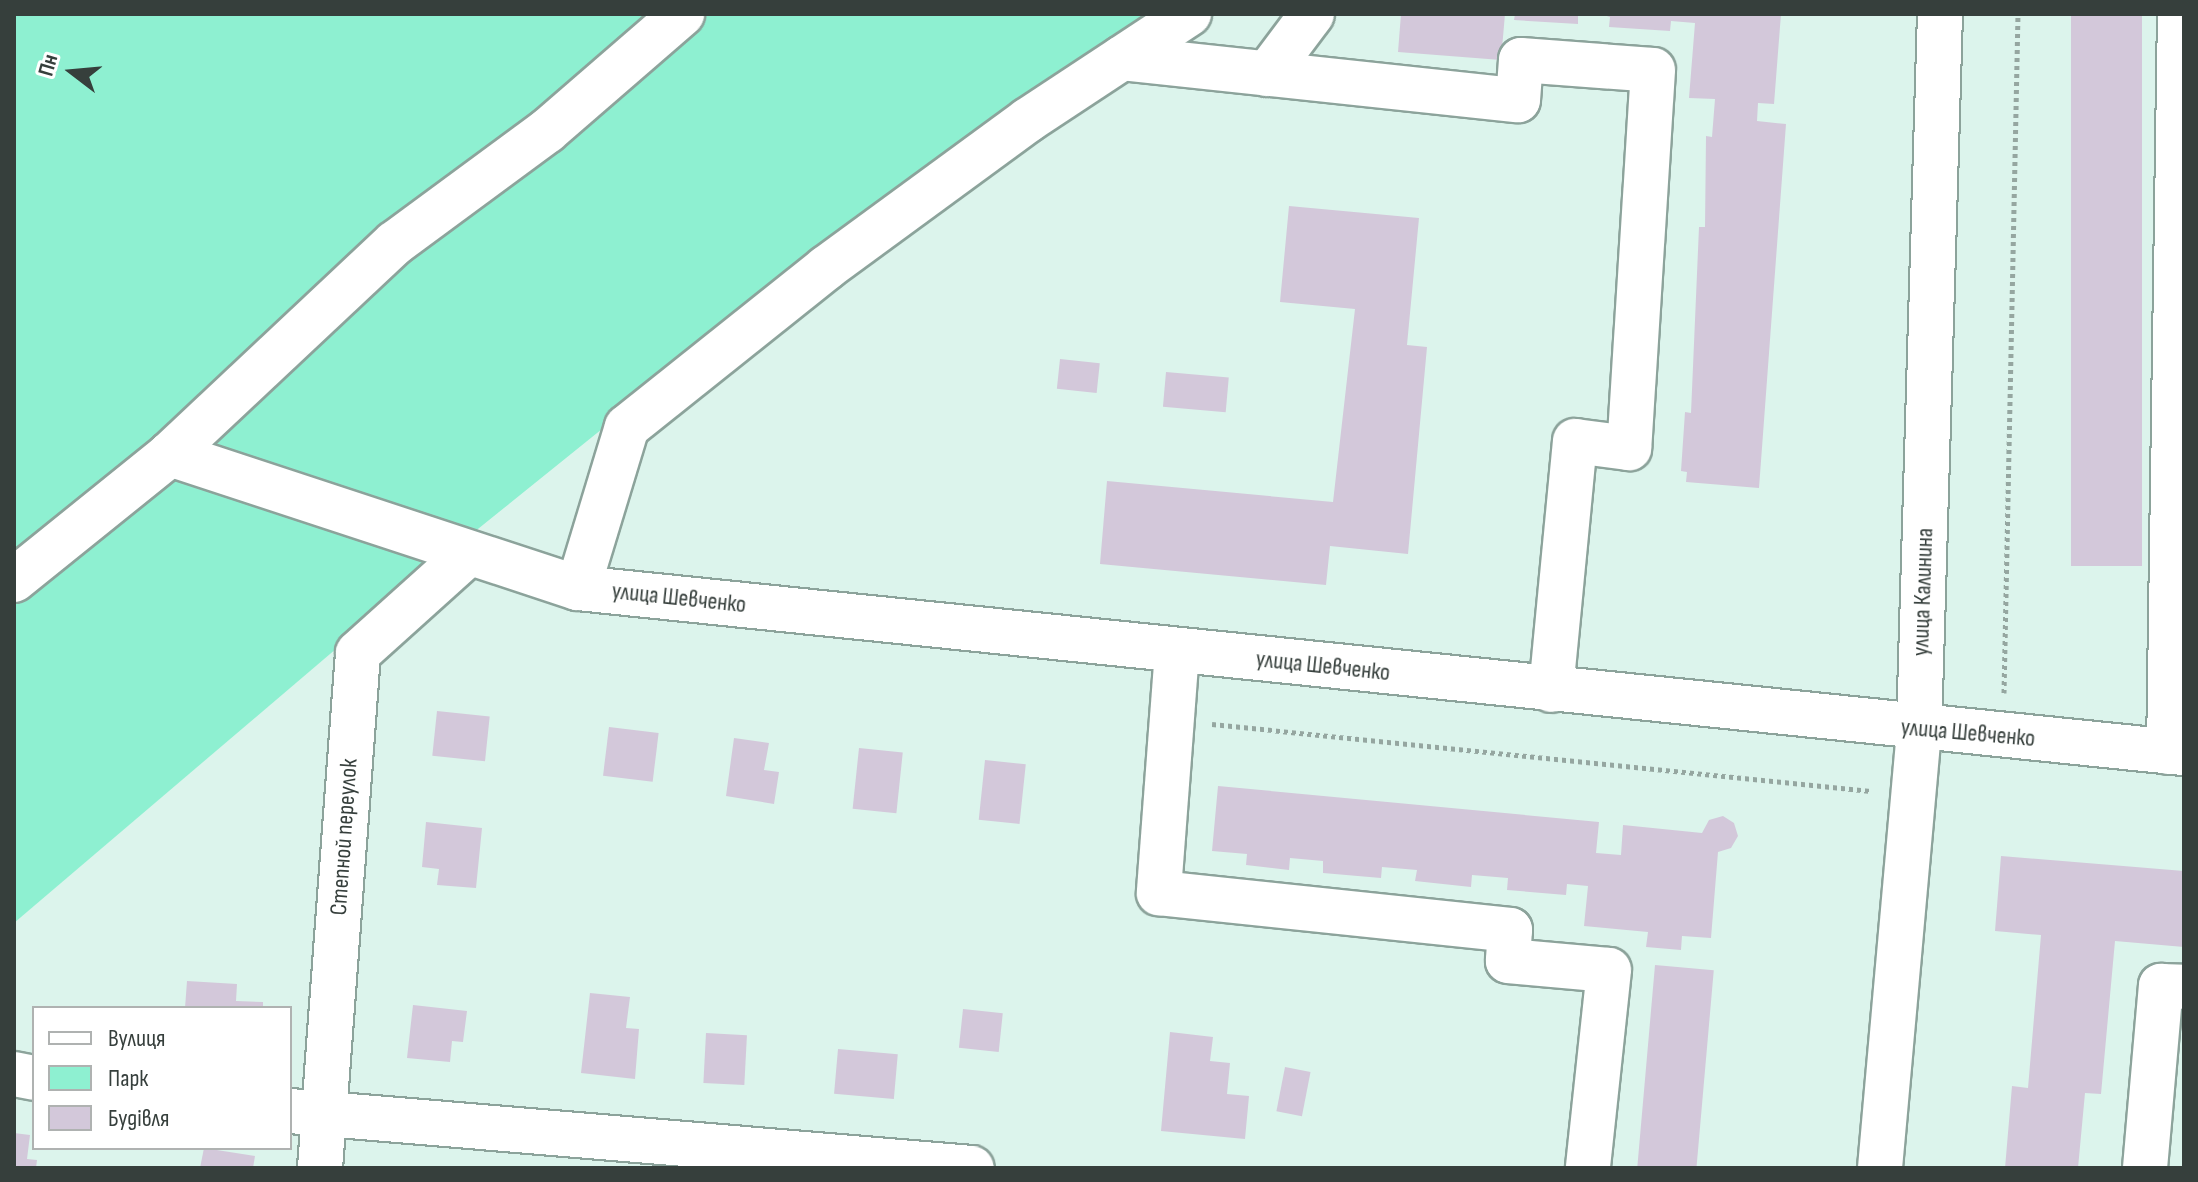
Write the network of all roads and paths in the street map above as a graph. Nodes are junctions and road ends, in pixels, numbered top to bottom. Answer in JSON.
{"nodes":[{"id":1,"x":682,"y":14,"type":"edge"},
{"id":2,"x":1189,"y":14,"type":"edge"},
{"id":3,"x":1312,"y":14,"type":"edge"},
{"id":4,"x":1940,"y":14,"type":"edge"},
{"id":5,"x":2018,"y":14,"type":"edge"},
{"id":6,"x":2180,"y":14,"type":"edge"},
{"id":7,"x":1122,"y":58,"type":"junction"},
{"id":8,"x":1267,"y":74,"type":"junction"},
{"id":9,"x":170,"y":454,"type":"junction"},
{"id":10,"x":2179,"y":466,"type":"edge"},
{"id":11,"x":468,"y":554,"type":"junction"},
{"id":12,"x":14,"y":580,"type":"edge"},
{"id":13,"x":578,"y":588,"type":"junction"},
{"id":14,"x":1177,"y":651,"type":"junction"},
{"id":15,"x":1551,"y":690,"type":"junction"},
{"id":16,"x":1172,"y":720,"type":"junction"},
{"id":17,"x":1919,"y":729,"type":"junction"},
{"id":18,"x":2003,"y":736,"type":"junction"},
{"id":19,"x":2177,"y":752,"type":"edge"},
{"id":20,"x":1913,"y":794,"type":"junction"},
{"id":21,"x":2184,"y":987,"type":"edge"},
{"id":22,"x":307,"y":1113,"type":"edge"},
{"id":23,"x":320,"y":1168,"type":"edge"},
{"id":24,"x":972,"y":1168,"type":"edge"},
{"id":25,"x":1588,"y":1168,"type":"edge"},
{"id":26,"x":1880,"y":1168,"type":"edge"},
{"id":27,"x":2145,"y":1168,"type":"edge"}],
"edges":[{"from":1,"to":9,"type":"street"},
{"from":2,"to":7,"type":"street"},
{"from":3,"to":8,"type":"street"},
{"from":4,"to":17,"type":"street","name":"улица Калинина"},
{"from":5,"to":18,"type":"path"},
{"from":6,"to":10,"type":"street"},
{"from":7,"to":8,"type":"street"},
{"from":7,"to":13,"type":"street"},
{"from":8,"to":15,"type":"street"},
{"from":9,"to":11,"type":"street","name":"улица Шевченко"},
{"from":9,"to":12,"type":"street"},
{"from":10,"to":19,"type":"street"},
{"from":11,"to":13,"type":"street","name":"улица Шевченко"},
{"from":11,"to":22,"type":"street","name":"Степной переулок"},
{"from":13,"to":14,"type":"street","name":"улица Шевченко"},
{"from":14,"to":15,"type":"street","name":"улица Шевченко"},
{"from":14,"to":16,"type":"street"},
{"from":15,"to":17,"type":"street","name":"улица Шевченко"},
{"from":16,"to":20,"type":"path"},
{"from":16,"to":25,"type":"street"},
{"from":17,"to":18,"type":"street","name":"улица Шевченко"},
{"from":17,"to":20,"type":"street","name":"улица Калинина"},
{"from":18,"to":19,"type":"street","name":"улица Шевченко"},
{"from":20,"to":26,"type":"street","name":"улица Калинина"},
{"from":21,"to":27,"type":"street"},
{"from":22,"to":23,"type":"street","name":"Степной переулок"},
{"from":22,"to":24,"type":"street"}]}
